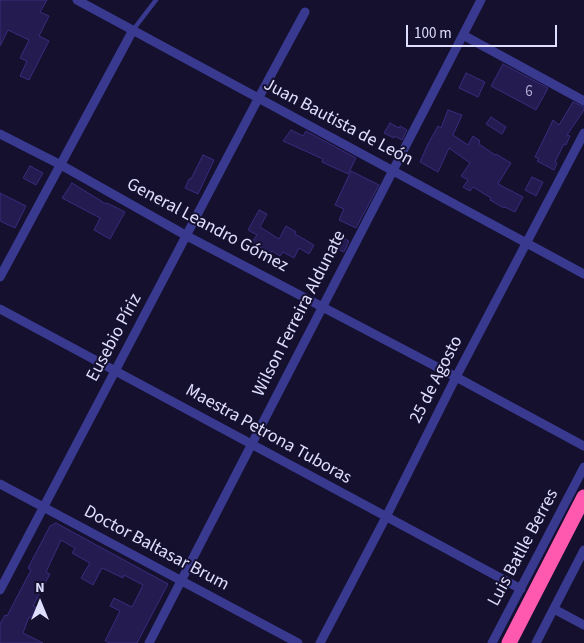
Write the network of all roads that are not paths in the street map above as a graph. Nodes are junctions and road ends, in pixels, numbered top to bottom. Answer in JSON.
{"nodes":[{"id":1,"x":77,"y":0,"type":"edge"},
{"id":2,"x":156,"y":0,"type":"edge"},
{"id":3,"x":481,"y":0,"type":"edge"},
{"id":4,"x":305,"y":12,"type":"dead end"},
{"id":5,"x":133,"y":30,"type":"junction"},
{"id":6,"x":463,"y":35,"type":"junction"},
{"id":7,"x":258,"y":99,"type":"junction"},
{"id":8,"x":584,"y":101,"type":"edge"},
{"id":9,"x":584,"y":133,"type":"edge"},
{"id":10,"x":0,"y":134,"type":"edge"},
{"id":11,"x":61,"y":165,"type":"junction"},
{"id":12,"x":393,"y":171,"type":"junction"},
{"id":13,"x":187,"y":236,"type":"junction"},
{"id":14,"x":526,"y":243,"type":"junction"},
{"id":15,"x":584,"y":274,"type":"edge"},
{"id":16,"x":0,"y":277,"type":"edge"},
{"id":17,"x":322,"y":306,"type":"junction"},
{"id":18,"x":0,"y":309,"type":"edge"},
{"id":19,"x":117,"y":370,"type":"junction"},
{"id":20,"x":456,"y":377,"type":"junction"},
{"id":21,"x":250,"y":445,"type":"junction"},
{"id":22,"x":584,"y":446,"type":"edge"},
{"id":23,"x":584,"y":467,"type":"edge"},
{"id":24,"x":0,"y":484,"type":"edge"},
{"id":25,"x":584,"y":497,"type":"edge"},
{"id":26,"x":44,"y":507,"type":"junction"},
{"id":27,"x":386,"y":517,"type":"junction"},
{"id":28,"x":584,"y":519,"type":"edge"},
{"id":29,"x":584,"y":550,"type":"edge"},
{"id":30,"x":181,"y":580,"type":"junction"},
{"id":31,"x":521,"y":589,"type":"junction"},
{"id":32,"x":0,"y":590,"type":"edge"},
{"id":33,"x":554,"y":609,"type":"junction"},
{"id":34,"x":584,"y":625,"type":"edge"},
{"id":35,"x":149,"y":643,"type":"edge"},
{"id":36,"x":298,"y":643,"type":"edge"},
{"id":37,"x":320,"y":643,"type":"edge"},
{"id":38,"x":492,"y":643,"type":"edge"},
{"id":39,"x":509,"y":643,"type":"edge"},
{"id":40,"x":520,"y":643,"type":"edge"},
{"id":41,"x":536,"y":643,"type":"edge"}],
"edges":[{"from":1,"to":5,"type":"street","name":"Juan Bautista de León"},
{"from":2,"to":5,"type":"lane"},
{"from":3,"to":6,"type":"street","name":"Wilson Ferreira Aldunate"},
{"from":4,"to":7,"type":"street","name":"Eusebio Píriz"},
{"from":5,"to":7,"type":"street","name":"Juan Bautista de León"},
{"from":5,"to":11,"type":"street"},
{"from":6,"to":8,"type":"street"},
{"from":6,"to":12,"type":"street","name":"Wilson Ferreira Aldunate"},
{"from":7,"to":12,"type":"street","name":"Juan Bautista de León"},
{"from":7,"to":13,"type":"street","name":"Eusebio Píriz"},
{"from":9,"to":14,"type":"street","name":"25 de Agosto"},
{"from":10,"to":11,"type":"street","name":"General Leandro Gómez"},
{"from":11,"to":13,"type":"street","name":"General Leandro Gómez"},
{"from":11,"to":16,"type":"street"},
{"from":12,"to":14,"type":"street","name":"Juan Bautista de León"},
{"from":12,"to":17,"type":"street","name":"Wilson Ferreira Aldunate"},
{"from":13,"to":17,"type":"street","name":"General Leandro Gómez"},
{"from":13,"to":19,"type":"street","name":"Eusebio Píriz"},
{"from":14,"to":15,"type":"street","name":"Juan Bautista de León"},
{"from":14,"to":20,"type":"street","name":"25 de Agosto"},
{"from":17,"to":20,"type":"street","name":"General Leandro Gómez"},
{"from":17,"to":21,"type":"street","name":"Wilson Ferreira Aldunate"},
{"from":18,"to":19,"type":"street","name":"Maestra Petrona Tuboras"},
{"from":19,"to":21,"type":"street","name":"Maestra Petrona Tuboras"},
{"from":19,"to":26,"type":"street","name":"Eusebio Píriz"},
{"from":20,"to":22,"type":"street","name":"General Leandro Gómez"},
{"from":20,"to":27,"type":"street","name":"25 de Agosto"},
{"from":21,"to":27,"type":"street","name":"Maestra Petrona Tuboras"},
{"from":21,"to":30,"type":"street","name":"Wilson Ferreira Aldunate"},
{"from":23,"to":31,"type":"street","name":"Luis Batlle Berres"},
{"from":24,"to":26,"type":"street","name":"Doctor Baltasar Brum"},
{"from":25,"to":39,"type":"highway"},
{"from":26,"to":30,"type":"street","name":"Doctor Baltasar Brum"},
{"from":26,"to":32,"type":"street","name":"Eusebio Píriz"},
{"from":27,"to":31,"type":"street","name":"Maestra Petrona Tuboras"},
{"from":27,"to":37,"type":"street","name":"25 de Agosto"},
{"from":28,"to":40,"type":"highway"},
{"from":29,"to":33,"type":"street"},
{"from":30,"to":35,"type":"street","name":"Wilson Ferreira Aldunate"},
{"from":30,"to":36,"type":"street","name":"Doctor Baltasar Brum"},
{"from":31,"to":38,"type":"street","name":"Luis Batlle Berres"},
{"from":33,"to":34,"type":"street"},
{"from":33,"to":41,"type":"street"}]}
